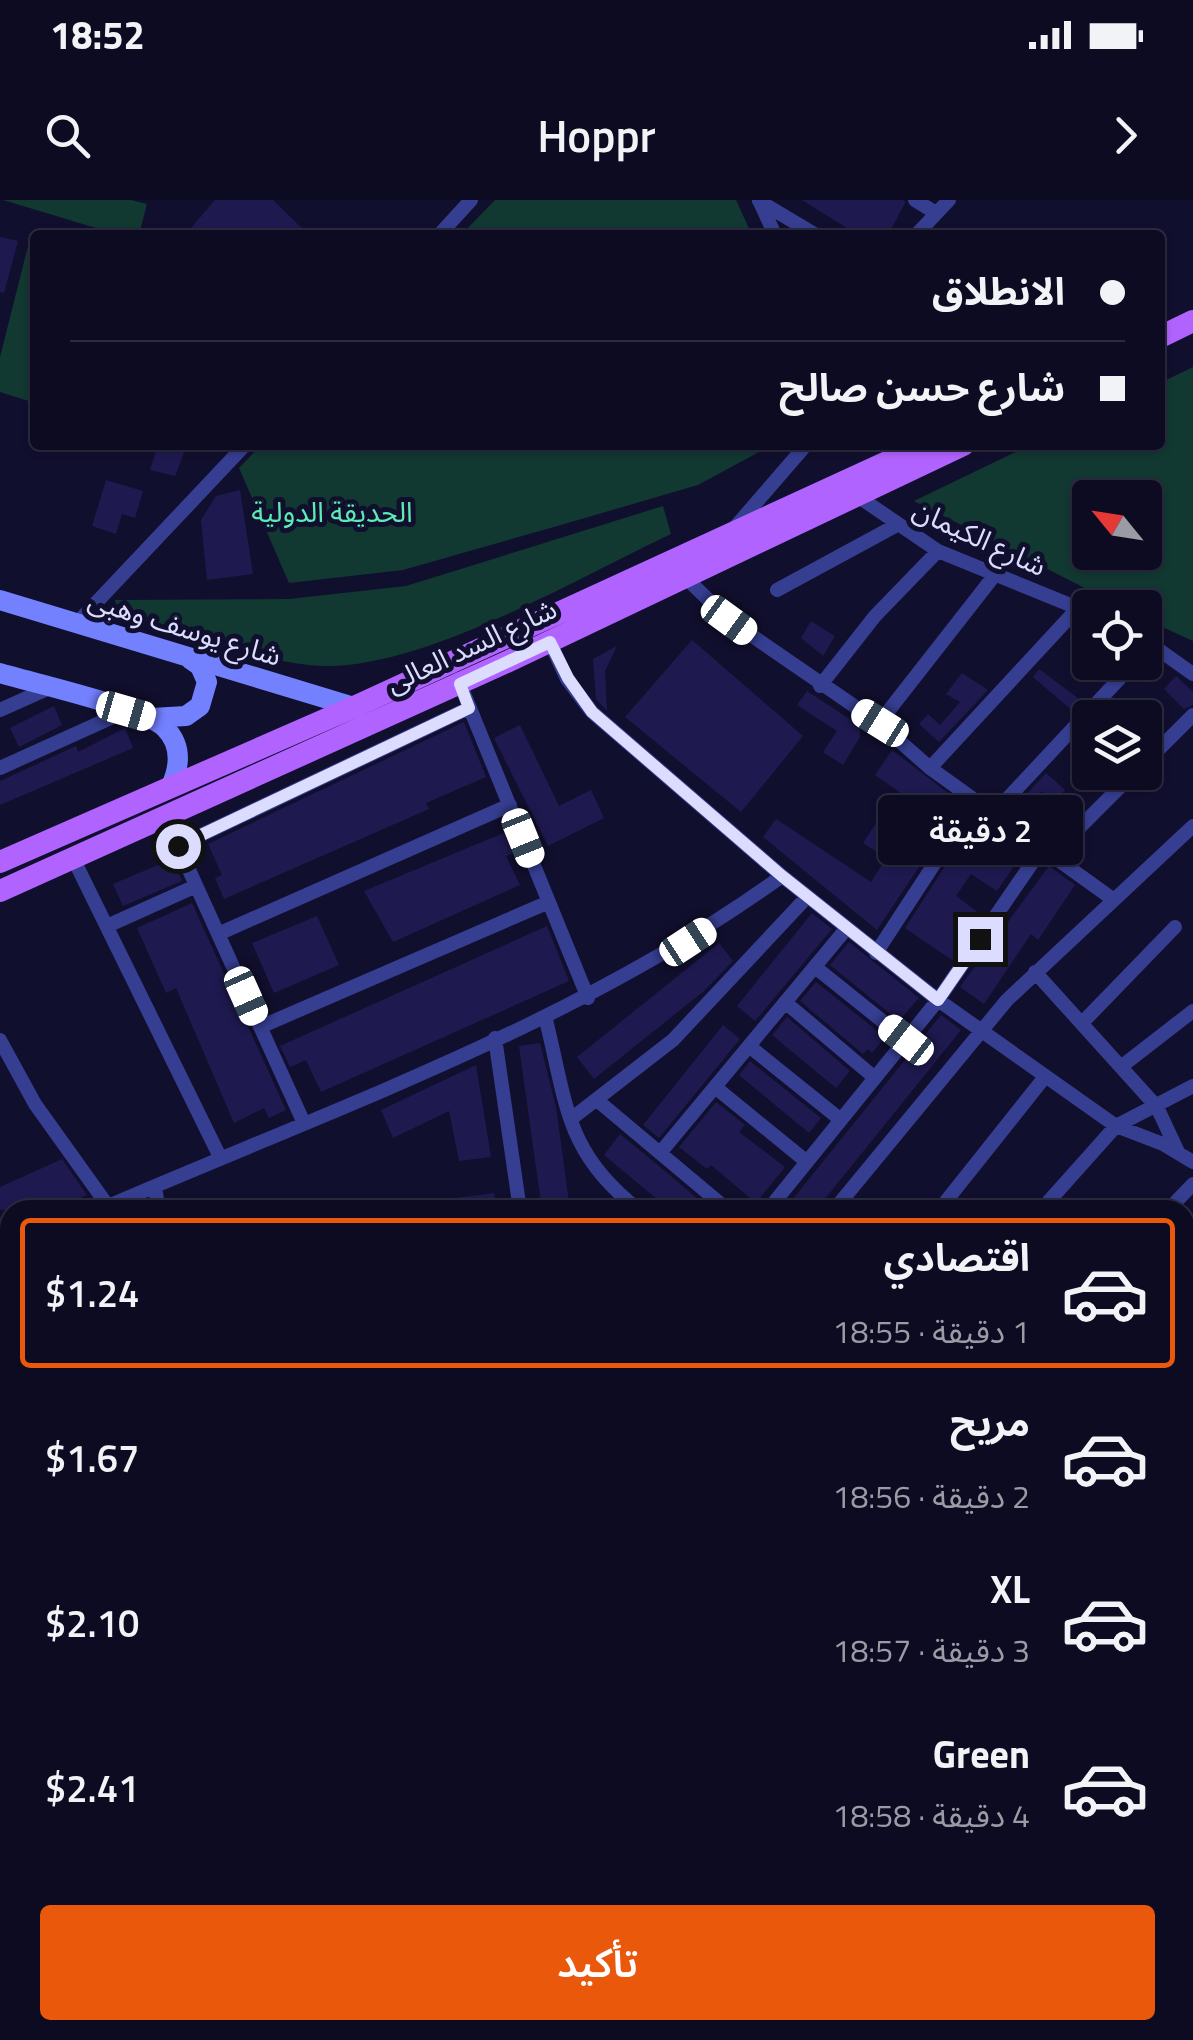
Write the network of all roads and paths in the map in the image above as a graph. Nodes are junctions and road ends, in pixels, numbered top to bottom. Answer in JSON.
{"nodes":[{"id":1,"x":471,"y":200,"type":"edge"},
{"id":2,"x":759,"y":200,"type":"edge"},
{"id":3,"x":915,"y":200,"type":"edge"},
{"id":4,"x":948,"y":200,"type":"edge"},
{"id":5,"x":936,"y":213,"type":"junction"},
{"id":6,"x":444,"y":230,"type":"edge"},
{"id":7,"x":773,"y":230,"type":"edge"},
{"id":8,"x":808,"y":230,"type":"edge"},
{"id":9,"x":921,"y":230,"type":"edge"},
{"id":10,"x":1193,"y":321,"type":"edge"},
{"id":11,"x":1165,"y":335,"type":"edge"},
{"id":12,"x":1193,"y":339,"type":"edge"},
{"id":13,"x":1165,"y":352,"type":"edge"},
{"id":14,"x":239,"y":450,"type":"edge"},
{"id":15,"x":802,"y":450,"type":"edge"},
{"id":16,"x":913,"y":450,"type":"edge"},
{"id":17,"x":953,"y":450,"type":"edge"},
{"id":18,"x":856,"y":494,"type":"junction"},
{"id":19,"x":895,"y":526,"type":"junction"},
{"id":20,"x":730,"y":534,"type":"junction"},
{"id":21,"x":938,"y":551,"type":"junction"},
{"id":22,"x":684,"y":576,"type":"junction"},
{"id":23,"x":994,"y":576,"type":"junction"},
{"id":24,"x":777,"y":590,"type":"dead end"},
{"id":25,"x":0,"y":600,"type":"edge"},
{"id":26,"x":1072,"y":605,"type":"edge"},
{"id":27,"x":1072,"y":622,"type":"edge"},
{"id":28,"x":76,"y":624,"type":"junction"},
{"id":29,"x":499,"y":639,"type":"junction"},
{"id":30,"x":550,"y":642,"type":"junction"},
{"id":31,"x":1162,"y":654,"type":"edge"},
{"id":32,"x":184,"y":655,"type":"junction"},
{"id":33,"x":509,"y":661,"type":"junction"},
{"id":34,"x":451,"y":662,"type":"junction"},
{"id":35,"x":0,"y":673,"type":"edge"},
{"id":36,"x":1193,"y":674,"type":"edge"},
{"id":37,"x":1118,"y":680,"type":"edge"},
{"id":38,"x":460,"y":684,"type":"junction"},
{"id":39,"x":820,"y":686,"type":"junction"},
{"id":40,"x":50,"y":688,"type":"junction"},
{"id":41,"x":354,"y":707,"type":"junction"},
{"id":42,"x":469,"y":708,"type":"junction"},
{"id":43,"x":0,"y":710,"type":"edge"},
{"id":44,"x":126,"y":711,"type":"junction"},
{"id":45,"x":1193,"y":715,"type":"edge"},
{"id":46,"x":152,"y":718,"type":"junction"},
{"id":47,"x":880,"y":723,"type":"junction"},
{"id":48,"x":1162,"y":746,"type":"edge"},
{"id":49,"x":0,"y":768,"type":"edge"},
{"id":50,"x":930,"y":768,"type":"junction"},
{"id":51,"x":171,"y":786,"type":"junction"},
{"id":52,"x":1115,"y":790,"type":"edge"},
{"id":53,"x":976,"y":800,"type":"junction"},
{"id":54,"x":510,"y":806,"type":"junction"},
{"id":55,"x":994,"y":813,"type":"junction"},
{"id":56,"x":165,"y":818,"type":"junction"},
{"id":57,"x":1193,"y":826,"type":"edge"},
{"id":58,"x":178,"y":846,"type":"junction"},
{"id":59,"x":1048,"y":851,"type":"junction"},
{"id":60,"x":73,"y":858,"type":"junction"},
{"id":61,"x":0,"y":862,"type":"edge"},
{"id":62,"x":782,"y":876,"type":"junction"},
{"id":63,"x":196,"y":886,"type":"junction"},
{"id":64,"x":0,"y":891,"type":"edge"},
{"id":65,"x":807,"y":896,"type":"junction"},
{"id":66,"x":1114,"y":900,"type":"junction"},
{"id":67,"x":549,"y":902,"type":"junction"},
{"id":68,"x":107,"y":926,"type":"junction"},
{"id":69,"x":1175,"y":927,"type":"dead end"},
{"id":70,"x":846,"y":929,"type":"junction"},
{"id":71,"x":218,"y":934,"type":"junction"},
{"id":72,"x":876,"y":953,"type":"junction"},
{"id":73,"x":814,"y":966,"type":"junction"},
{"id":74,"x":1036,"y":972,"type":"junction"},
{"id":75,"x":588,"y":998,"type":"junction"},
{"id":76,"x":938,"y":1000,"type":"junction"},
{"id":77,"x":785,"y":1002,"type":"junction"},
{"id":78,"x":1193,"y":1012,"type":"edge"},
{"id":79,"x":545,"y":1016,"type":"junction"},
{"id":80,"x":1082,"y":1023,"type":"junction"},
{"id":81,"x":260,"y":1027,"type":"junction"},
{"id":82,"x":979,"y":1030,"type":"junction"},
{"id":83,"x":495,"y":1038,"type":"junction"},
{"id":84,"x":0,"y":1040,"type":"edge"},
{"id":85,"x":906,"y":1040,"type":"junction"},
{"id":86,"x":749,"y":1046,"type":"junction"},
{"id":87,"x":1122,"y":1066,"type":"junction"},
{"id":88,"x":875,"y":1078,"type":"junction"},
{"id":89,"x":1044,"y":1078,"type":"junction"},
{"id":90,"x":715,"y":1086,"type":"junction"},
{"id":91,"x":1193,"y":1086,"type":"edge"},
{"id":92,"x":598,"y":1101,"type":"junction"},
{"id":93,"x":1156,"y":1106,"type":"junction"},
{"id":94,"x":572,"y":1120,"type":"junction"},
{"id":95,"x":841,"y":1120,"type":"junction"},
{"id":96,"x":303,"y":1122,"type":"junction"},
{"id":97,"x":1116,"y":1126,"type":"junction"},
{"id":98,"x":1178,"y":1152,"type":"junction"},
{"id":99,"x":660,"y":1153,"type":"junction"},
{"id":100,"x":220,"y":1157,"type":"junction"},
{"id":101,"x":807,"y":1162,"type":"junction"},
{"id":102,"x":1193,"y":1162,"type":"edge"},
{"id":103,"x":155,"y":1188,"type":"junction"},
{"id":104,"x":98,"y":1200,"type":"edge"},
{"id":105,"x":124,"y":1200,"type":"edge"},
{"id":106,"x":157,"y":1200,"type":"edge"},
{"id":107,"x":519,"y":1200,"type":"edge"},
{"id":108,"x":622,"y":1200,"type":"edge"},
{"id":109,"x":716,"y":1200,"type":"edge"},
{"id":110,"x":776,"y":1200,"type":"edge"},
{"id":111,"x":842,"y":1200,"type":"edge"},
{"id":112,"x":947,"y":1200,"type":"edge"},
{"id":113,"x":1050,"y":1200,"type":"edge"}],
"edges":[{"from":1,"to":6,"type":"street"},
{"from":2,"to":7,"type":"street"},
{"from":2,"to":8,"type":"street"},
{"from":3,"to":5,"type":"street"},
{"from":4,"to":5,"type":"street"},
{"from":5,"to":9,"type":"street"},
{"from":10,"to":11,"type":"main road"},
{"from":12,"to":13,"type":"main road"},
{"from":14,"to":28,"type":"street"},
{"from":15,"to":20,"type":"street"},
{"from":16,"to":20,"type":"main road","name":"شارع السد العالى"},
{"from":17,"to":18,"type":"main road","name":"شارع السد العالى"},
{"from":18,"to":19,"type":"street","name":"شارع الكيمان"},
{"from":18,"to":22,"type":"main road","name":"شارع السد العالى"},
{"from":19,"to":21,"type":"street","name":"شارع الكيمان"},
{"from":19,"to":24,"type":"street"},
{"from":20,"to":29,"type":"main road","name":"شارع السد العالى"},
{"from":21,"to":23,"type":"street","name":"شارع الكيمان"},
{"from":21,"to":39,"type":"street"},
{"from":22,"to":30,"type":"main road","name":"شارع السد العالى"},
{"from":22,"to":39,"type":"street"},
{"from":23,"to":26,"type":"street","name":"شارع الكيمان"},
{"from":23,"to":47,"type":"street"},
{"from":25,"to":28,"type":"main road","name":"شارع يوسف وهبى"},
{"from":27,"to":50,"type":"street"},
{"from":28,"to":32,"type":"main road","name":"شارع يوسف وهبى"},
{"from":29,"to":33,"type":"main road"},
{"from":29,"to":34,"type":"main road","name":"شارع السد العالى"},
{"from":30,"to":33,"type":"main road","name":"شارع السد العالى"},
{"from":30,"to":62,"type":"street"},
{"from":31,"to":36,"type":"street"},
{"from":32,"to":41,"type":"main road","name":"شارع يوسف وهبى"},
{"from":32,"to":46,"type":"main road"},
{"from":33,"to":38,"type":"main road","name":"شارع السد العالى"},
{"from":34,"to":38,"type":"street"},
{"from":34,"to":41,"type":"main road","name":"شارع السد العالى"},
{"from":35,"to":40,"type":"main road"},
{"from":37,"to":55,"type":"street"},
{"from":38,"to":42,"type":"street"},
{"from":38,"to":56,"type":"main road","name":"شارع السد العالى"},
{"from":39,"to":47,"type":"street"},
{"from":40,"to":43,"type":"street"},
{"from":40,"to":44,"type":"main road"},
{"from":41,"to":51,"type":"main road","name":"شارع السد العالى"},
{"from":42,"to":54,"type":"street"},
{"from":42,"to":58,"type":"street"},
{"from":44,"to":46,"type":"main road"},
{"from":44,"to":49,"type":"street"},
{"from":45,"to":48,"type":"street"},
{"from":46,"to":51,"type":"main road"},
{"from":47,"to":50,"type":"street"},
{"from":50,"to":53,"type":"street"},
{"from":51,"to":61,"type":"main road","name":"شارع السد العالى"},
{"from":52,"to":59,"type":"street"},
{"from":53,"to":55,"type":"street"},
{"from":53,"to":72,"type":"street"},
{"from":54,"to":67,"type":"street"},
{"from":54,"to":71,"type":"street"},
{"from":55,"to":59,"type":"street"},
{"from":56,"to":58,"type":"street"},
{"from":56,"to":60,"type":"main road","name":"شارع السد العالى"},
{"from":57,"to":66,"type":"street"},
{"from":58,"to":63,"type":"street"},
{"from":59,"to":66,"type":"street"},
{"from":59,"to":76,"type":"street"},
{"from":60,"to":64,"type":"main road","name":"شارع السد العالى"},
{"from":60,"to":68,"type":"street"},
{"from":62,"to":65,"type":"street"},
{"from":62,"to":75,"type":"street"},
{"from":63,"to":68,"type":"street"},
{"from":63,"to":71,"type":"street"},
{"from":65,"to":70,"type":"street"},
{"from":65,"to":92,"type":"street"},
{"from":66,"to":74,"type":"street"},
{"from":67,"to":75,"type":"street"},
{"from":67,"to":81,"type":"street"},
{"from":68,"to":100,"type":"street"},
{"from":69,"to":80,"type":"street"},
{"from":70,"to":72,"type":"street"},
{"from":70,"to":73,"type":"street"},
{"from":71,"to":81,"type":"street"},
{"from":72,"to":76,"type":"street"},
{"from":73,"to":77,"type":"street"},
{"from":73,"to":85,"type":"street"},
{"from":74,"to":80,"type":"street"},
{"from":74,"to":82,"type":"street"},
{"from":75,"to":79,"type":"street"},
{"from":76,"to":82,"type":"street"},
{"from":76,"to":85,"type":"street"},
{"from":77,"to":86,"type":"street"},
{"from":77,"to":88,"type":"street"},
{"from":78,"to":87,"type":"street"},
{"from":79,"to":83,"type":"street"},
{"from":79,"to":94,"type":"street"},
{"from":80,"to":87,"type":"street"},
{"from":81,"to":96,"type":"street"},
{"from":82,"to":89,"type":"street"},
{"from":82,"to":111,"type":"street"},
{"from":83,"to":96,"type":"street"},
{"from":83,"to":107,"type":"street"},
{"from":84,"to":104,"type":"street"},
{"from":85,"to":88,"type":"street"},
{"from":86,"to":90,"type":"street"},
{"from":86,"to":95,"type":"street"},
{"from":87,"to":93,"type":"street"},
{"from":88,"to":95,"type":"street"},
{"from":89,"to":97,"type":"street"},
{"from":89,"to":112,"type":"street"},
{"from":90,"to":99,"type":"street"},
{"from":90,"to":101,"type":"street"},
{"from":91,"to":93,"type":"street"},
{"from":92,"to":94,"type":"street"},
{"from":92,"to":99,"type":"street"},
{"from":93,"to":97,"type":"street"},
{"from":93,"to":98,"type":"street"},
{"from":94,"to":108,"type":"street"},
{"from":95,"to":101,"type":"street"},
{"from":96,"to":100,"type":"street"},
{"from":97,"to":98,"type":"street"},
{"from":97,"to":113,"type":"street"},
{"from":98,"to":102,"type":"street"},
{"from":99,"to":109,"type":"street"},
{"from":100,"to":103,"type":"street"},
{"from":101,"to":110,"type":"street"},
{"from":103,"to":105,"type":"street"},
{"from":103,"to":106,"type":"street"}]}
